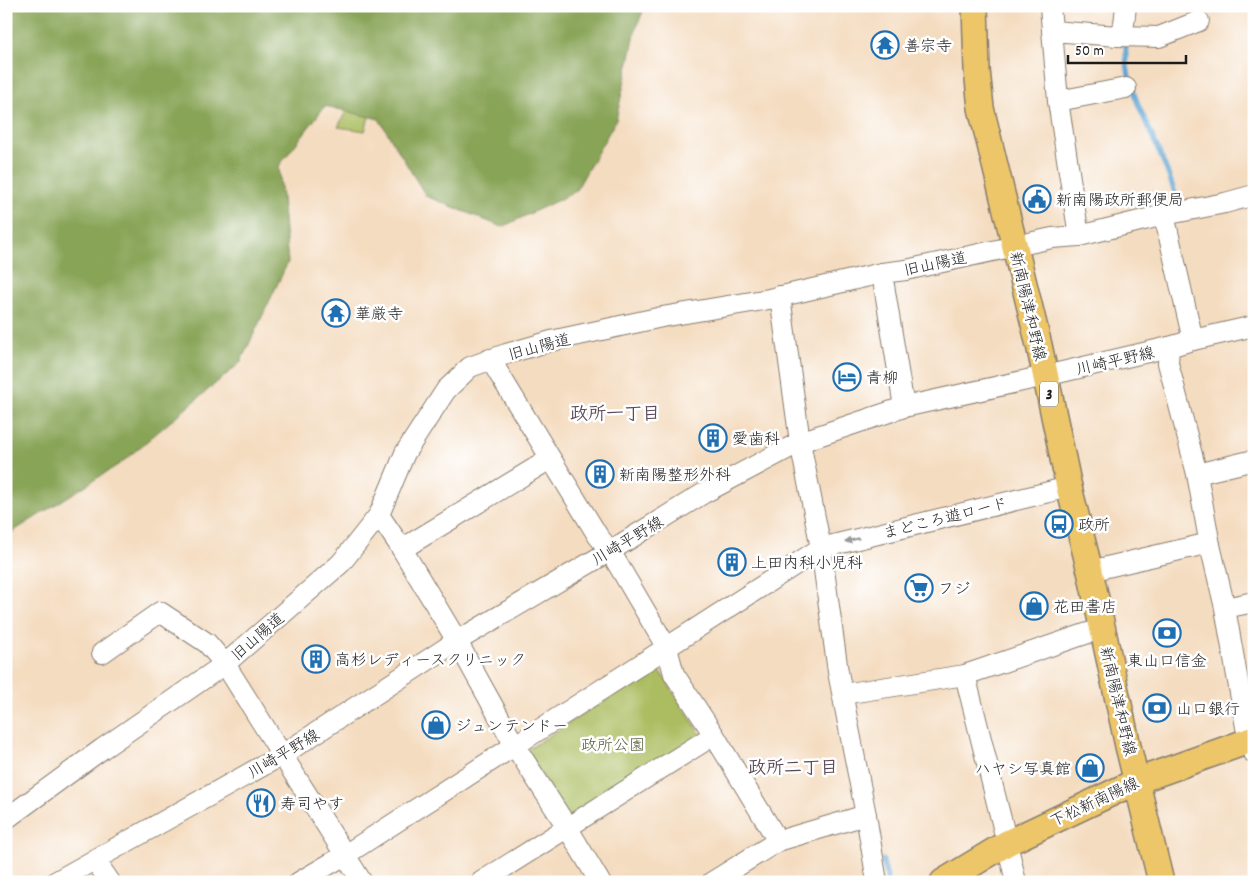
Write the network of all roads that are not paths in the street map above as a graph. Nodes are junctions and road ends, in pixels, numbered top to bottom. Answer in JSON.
{"nodes":[{"id":1,"x":975,"y":6,"type":"edge"},
{"id":2,"x":1050,"y":6,"type":"edge"},
{"id":3,"x":1126,"y":6,"type":"edge"},
{"id":4,"x":1199,"y":21,"type":"dead end"},
{"id":5,"x":1052,"y":31,"type":"junction"},
{"id":6,"x":1118,"y":36,"type":"junction"},
{"id":7,"x":1126,"y":88,"type":"dead end"},
{"id":8,"x":1058,"y":102,"type":"junction"},
{"id":9,"x":1254,"y":195,"type":"edge"},
{"id":10,"x":1164,"y":215,"type":"junction"},
{"id":11,"x":1078,"y":236,"type":"junction"},
{"id":12,"x":1016,"y":246,"type":"junction"},
{"id":13,"x":882,"y":273,"type":"junction"},
{"id":14,"x":780,"y":296,"type":"junction"},
{"id":15,"x":1254,"y":326,"type":"edge"},
{"id":16,"x":1193,"y":340,"type":"junction"},
{"id":17,"x":1169,"y":347,"type":"junction"},
{"id":18,"x":490,"y":359,"type":"junction"},
{"id":19,"x":1045,"y":376,"type":"junction"},
{"id":20,"x":904,"y":407,"type":"junction"},
{"id":21,"x":800,"y":442,"type":"junction"},
{"id":22,"x":550,"y":459,"type":"junction"},
{"id":23,"x":1254,"y":460,"type":"edge"},
{"id":24,"x":1196,"y":474,"type":"junction"},
{"id":25,"x":1069,"y":487,"type":"junction"},
{"id":26,"x":379,"y":515,"type":"junction"},
{"id":27,"x":1210,"y":544,"type":"junction"},
{"id":28,"x":821,"y":548,"type":"junction"},
{"id":29,"x":402,"y":549,"type":"junction"},
{"id":30,"x":610,"y":551,"type":"junction"},
{"id":31,"x":1090,"y":571,"type":"junction"},
{"id":32,"x":1254,"y":602,"type":"edge"},
{"id":33,"x":1225,"y":608,"type":"junction"},
{"id":34,"x":1102,"y":629,"type":"junction"},
{"id":35,"x":457,"y":641,"type":"junction"},
{"id":36,"x":667,"y":648,"type":"junction"},
{"id":37,"x":102,"y":653,"type":"dead end"},
{"id":38,"x":225,"y":664,"type":"junction"},
{"id":39,"x":965,"y":675,"type":"junction"},
{"id":40,"x":843,"y":694,"type":"junction"},
{"id":41,"x":714,"y":735,"type":"junction"},
{"id":42,"x":1252,"y":744,"type":"edge"},
{"id":43,"x":515,"y":746,"type":"junction"},
{"id":44,"x":282,"y":756,"type":"junction"},
{"id":45,"x":1137,"y":780,"type":"junction"},
{"id":46,"x":866,"y":815,"type":"junction"},
{"id":47,"x":6,"y":819,"type":"edge"},
{"id":48,"x":567,"y":828,"type":"junction"},
{"id":49,"x":778,"y":841,"type":"junction"},
{"id":50,"x":1007,"y":843,"type":"junction"},
{"id":51,"x":345,"y":855,"type":"junction"},
{"id":52,"x":95,"y":860,"type":"junction"},
{"id":53,"x":55,"y":882,"type":"edge"},
{"id":54,"x":110,"y":882,"type":"edge"},
{"id":55,"x":299,"y":882,"type":"edge"},
{"id":56,"x":362,"y":882,"type":"edge"},
{"id":57,"x":482,"y":882,"type":"edge"},
{"id":58,"x":600,"y":882,"type":"edge"},
{"id":59,"x":712,"y":882,"type":"edge"},
{"id":60,"x":877,"y":882,"type":"edge"},
{"id":61,"x":943,"y":882,"type":"edge"},
{"id":62,"x":1016,"y":882,"type":"edge"},
{"id":63,"x":1161,"y":882,"type":"edge"}],
"edges":[{"from":1,"to":12,"type":"main road","name":"新南陽津和野線","number":"3"},
{"from":2,"to":5,"type":"street"},
{"from":3,"to":6,"type":"street"},
{"from":4,"to":6,"type":"street"},
{"from":5,"to":6,"type":"street"},
{"from":5,"to":8,"type":"street"},
{"from":7,"to":8,"type":"street"},
{"from":8,"to":11,"type":"street"},
{"from":9,"to":10,"type":"street","name":"旧山陽道"},
{"from":10,"to":11,"type":"street","name":"旧山陽道"},
{"from":10,"to":16,"type":"street"},
{"from":11,"to":12,"type":"street","name":"旧山陽道"},
{"from":12,"to":13,"type":"street","name":"旧山陽道"},
{"from":12,"to":19,"type":"main road","name":"新南陽津和野線","number":"3"},
{"from":13,"to":14,"type":"street","name":"旧山陽道"},
{"from":13,"to":20,"type":"street"},
{"from":14,"to":18,"type":"street","name":"旧山陽道"},
{"from":14,"to":21,"type":"street"},
{"from":15,"to":16,"type":"street","name":"川崎平野線"},
{"from":16,"to":17,"type":"street","name":"川崎平野線"},
{"from":17,"to":19,"type":"street","name":"川崎平野線"},
{"from":17,"to":24,"type":"street"},
{"from":18,"to":22,"type":"street"},
{"from":18,"to":26,"type":"street","name":"旧山陽道"},
{"from":19,"to":20,"type":"street","name":"川崎平野線"},
{"from":19,"to":25,"type":"main road","name":"新南陽津和野線","number":"3"},
{"from":20,"to":21,"type":"street","name":"川崎平野線"},
{"from":21,"to":28,"type":"street"},
{"from":21,"to":30,"type":"street","name":"川崎平野線"},
{"from":22,"to":29,"type":"street"},
{"from":22,"to":30,"type":"street"},
{"from":23,"to":24,"type":"street"},
{"from":24,"to":27,"type":"street"},
{"from":25,"to":28,"type":"street","name":"まどころ遊ロード","one_way":true},
{"from":25,"to":31,"type":"main road","name":"新南陽津和野線","number":"3"},
{"from":26,"to":29,"type":"street"},
{"from":26,"to":38,"type":"street","name":"旧山陽道"},
{"from":27,"to":31,"type":"street"},
{"from":27,"to":33,"type":"street"},
{"from":28,"to":36,"type":"street","name":"まどころ遊ロード"},
{"from":28,"to":40,"type":"street"},
{"from":29,"to":35,"type":"street"},
{"from":30,"to":35,"type":"street","name":"川崎平野線"},
{"from":30,"to":36,"type":"street"},
{"from":31,"to":34,"type":"main road","name":"新南陽津和野線","number":"3"},
{"from":32,"to":33,"type":"street"},
{"from":33,"to":42,"type":"street"},
{"from":34,"to":39,"type":"street"},
{"from":34,"to":45,"type":"main road","name":"新南陽津和野線","number":"3"},
{"from":35,"to":43,"type":"street"},
{"from":35,"to":44,"type":"street","name":"川崎平野線"},
{"from":36,"to":41,"type":"street"},
{"from":36,"to":43,"type":"street","name":"まどころ遊ロード"},
{"from":37,"to":38,"type":"street"},
{"from":38,"to":44,"type":"street"},
{"from":38,"to":47,"type":"street","name":"旧山陽道"},
{"from":39,"to":40,"type":"street"},
{"from":39,"to":50,"type":"street"},
{"from":40,"to":46,"type":"street"},
{"from":41,"to":48,"type":"street"},
{"from":41,"to":49,"type":"street"},
{"from":42,"to":45,"type":"main road","name":"下松新南陽線"},
{"from":43,"to":48,"type":"street"},
{"from":43,"to":51,"type":"street","name":"まどころ遊ロード"},
{"from":44,"to":51,"type":"street"},
{"from":44,"to":52,"type":"street","name":"川崎平野線"},
{"from":45,"to":50,"type":"main road","name":"下松新南陽線"},
{"from":45,"to":63,"type":"main road","name":"新南陽津和野線"},
{"from":46,"to":49,"type":"street"},
{"from":46,"to":60,"type":"street"},
{"from":48,"to":57,"type":"street"},
{"from":48,"to":58,"type":"street"},
{"from":49,"to":59,"type":"street"},
{"from":50,"to":61,"type":"main road","name":"下松新南陽線"},
{"from":50,"to":62,"type":"street"},
{"from":51,"to":55,"type":"street","name":"まどころ遊ロード"},
{"from":51,"to":56,"type":"street"},
{"from":52,"to":53,"type":"street","name":"川崎平野線"},
{"from":52,"to":54,"type":"street"}]}
